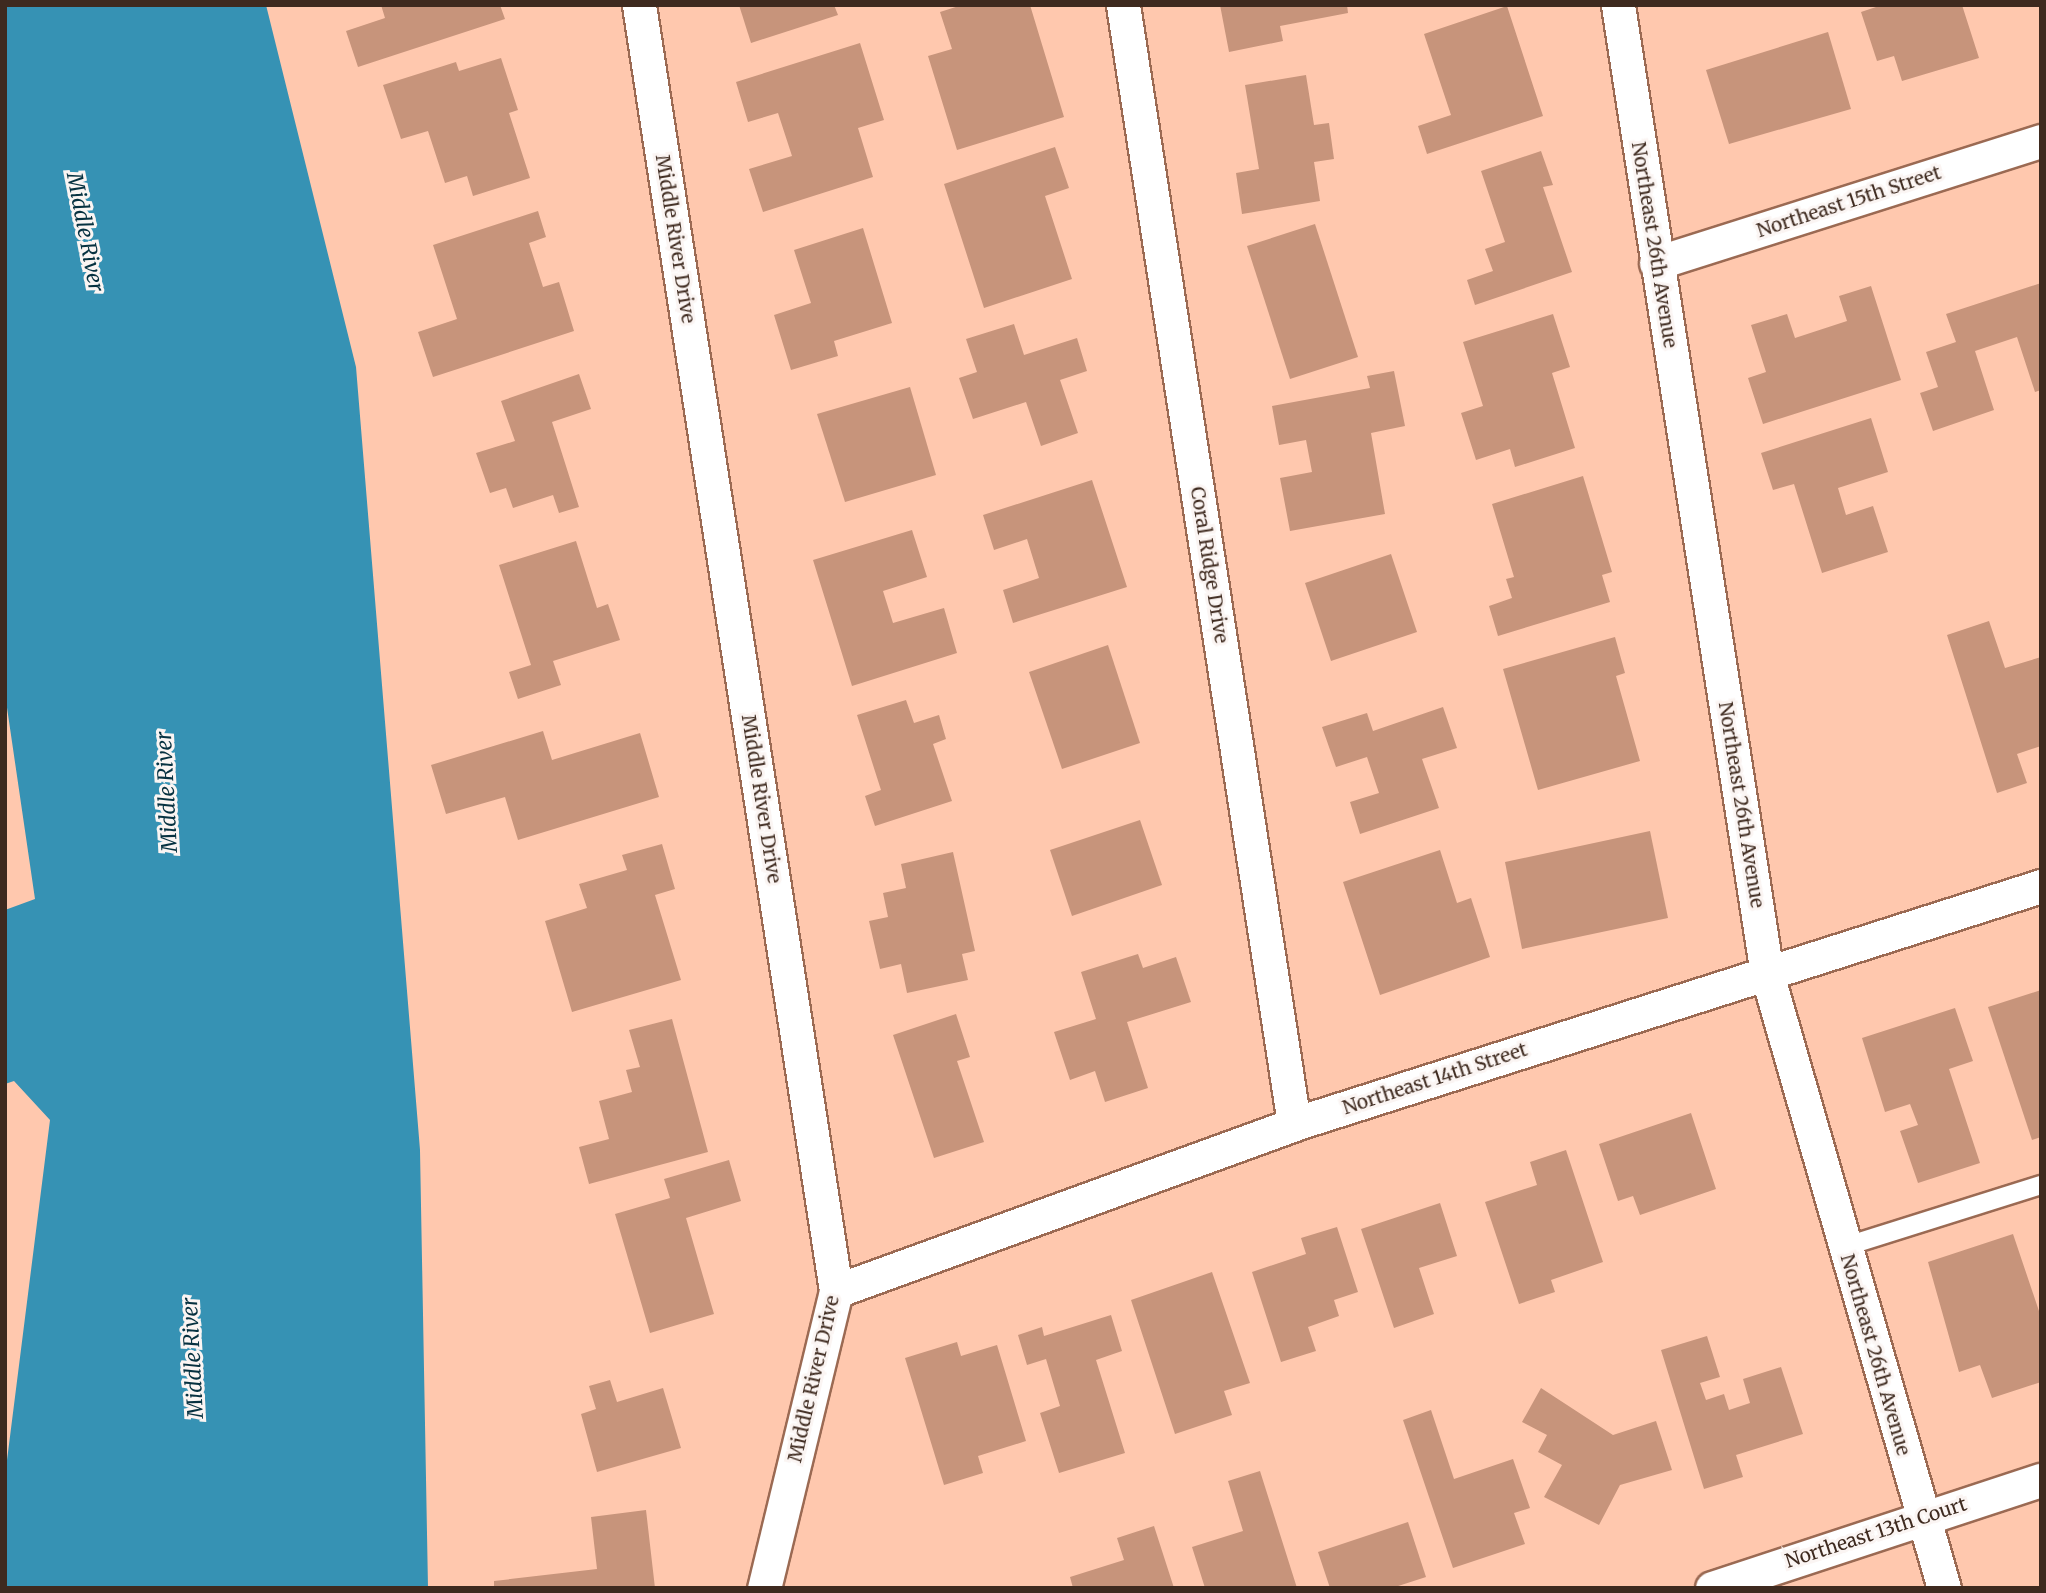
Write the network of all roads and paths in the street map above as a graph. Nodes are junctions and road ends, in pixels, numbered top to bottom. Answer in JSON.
{"nodes":[{"id":1,"x":639,"y":5,"type":"edge"},
{"id":2,"x":1123,"y":5,"type":"edge"},
{"id":3,"x":1618,"y":5,"type":"edge"},
{"id":4,"x":2041,"y":141,"type":"edge"},
{"id":5,"x":1656,"y":263,"type":"junction"},
{"id":6,"x":2041,"y":886,"type":"edge"},
{"id":7,"x":1767,"y":974,"type":"junction"},
{"id":8,"x":1294,"y":1124,"type":"junction"},
{"id":9,"x":2041,"y":1185,"type":"edge"},
{"id":10,"x":1844,"y":1247,"type":"junction"},
{"id":11,"x":836,"y":1291,"type":"junction"},
{"id":12,"x":2041,"y":1480,"type":"edge"},
{"id":13,"x":1921,"y":1518,"type":"junction"},
{"id":14,"x":764,"y":1588,"type":"edge"},
{"id":15,"x":1712,"y":1588,"type":"edge"},
{"id":16,"x":1944,"y":1588,"type":"edge"}],
"edges":[{"from":1,"to":11,"type":"street","name":"Middle River Drive"},
{"from":2,"to":8,"type":"street","name":"Coral Ridge Drive"},
{"from":3,"to":5,"type":"street","name":"Northeast 26th Avenue"},
{"from":4,"to":5,"type":"street","name":"Northeast 15th Street"},
{"from":5,"to":7,"type":"street","name":"Northeast 26th Avenue"},
{"from":6,"to":7,"type":"street","name":"Northeast 14th Street"},
{"from":7,"to":8,"type":"street","name":"Northeast 14th Street"},
{"from":7,"to":10,"type":"street","name":"Northeast 26th Avenue"},
{"from":8,"to":11,"type":"street","name":"Northeast 14th Street"},
{"from":9,"to":10,"type":"lane"},
{"from":10,"to":13,"type":"street","name":"Northeast 26th Avenue"},
{"from":11,"to":14,"type":"street","name":"Middle River Drive"},
{"from":12,"to":13,"type":"street","name":"Northeast 13th Court"},
{"from":13,"to":15,"type":"street","name":"Northeast 13th Court"},
{"from":13,"to":16,"type":"street","name":"Northeast 26th Avenue"}]}
